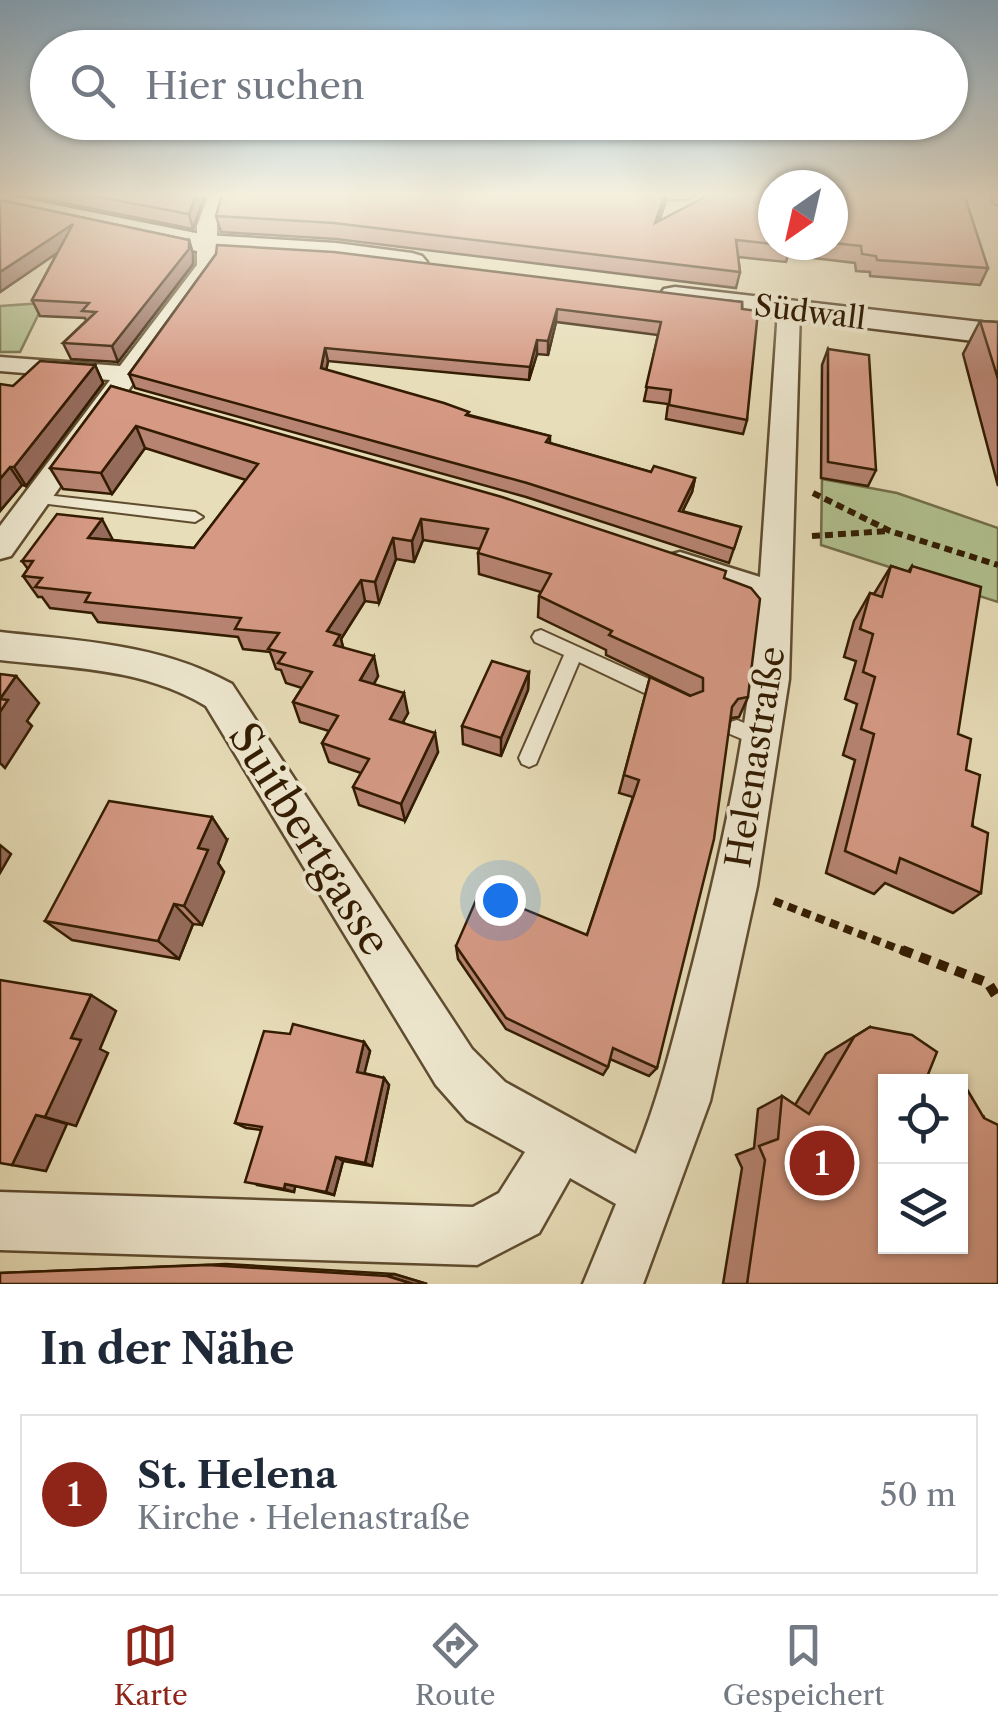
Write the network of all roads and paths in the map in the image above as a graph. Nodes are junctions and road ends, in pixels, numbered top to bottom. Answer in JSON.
{"nodes":[{"id":1,"x":206,"y":254,"type":"edge"},
{"id":2,"x":350,"y":254,"type":"edge"},
{"id":3,"x":434,"y":265,"type":"edge"},
{"id":4,"x":650,"y":293,"type":"edge"},
{"id":5,"x":789,"y":310,"type":"junction"},
{"id":6,"x":998,"y":334,"type":"edge"},
{"id":7,"x":0,"y":364,"type":"edge"},
{"id":8,"x":127,"y":389,"type":"junction"},
{"id":9,"x":782,"y":478,"type":"junction"},
{"id":10,"x":37,"y":499,"type":"junction"},
{"id":11,"x":195,"y":518,"type":"dead end"},
{"id":12,"x":890,"y":531,"type":"junction"},
{"id":13,"x":779,"y":537,"type":"junction"},
{"id":14,"x":0,"y":548,"type":"edge"},
{"id":15,"x":645,"y":552,"type":"edge"},
{"id":16,"x":998,"y":565,"type":"edge"},
{"id":17,"x":777,"y":595,"type":"junction"},
{"id":18,"x":541,"y":637,"type":"dead end"},
{"id":19,"x":0,"y":646,"type":"edge"},
{"id":20,"x":574,"y":652,"type":"junction"},
{"id":21,"x":684,"y":704,"type":"edge"},
{"id":22,"x":529,"y":758,"type":"dead end"},
{"id":23,"x":736,"y":886,"type":"junction"},
{"id":24,"x":998,"y":973,"type":"edge"},
{"id":25,"x":988,"y":983,"type":"junction"},
{"id":26,"x":998,"y":999,"type":"edge"},
{"id":27,"x":558,"y":1140,"type":"junction"},
{"id":28,"x":648,"y":1191,"type":"junction"},
{"id":29,"x":0,"y":1221,"type":"edge"},
{"id":30,"x":614,"y":1284,"type":"edge"}],
"edges":[{"from":1,"to":8,"type":"street"},
{"from":2,"to":3,"type":"street"},
{"from":4,"to":5,"type":"street","name":"Südwall"},
{"from":5,"to":6,"type":"street","name":"Südwall"},
{"from":5,"to":9,"type":"street","name":"Helenastraße"},
{"from":7,"to":8,"type":"street"},
{"from":8,"to":10,"type":"street"},
{"from":9,"to":12,"type":"path"},
{"from":9,"to":13,"type":"street","name":"Helenastraße"},
{"from":10,"to":11,"type":"lane"},
{"from":10,"to":14,"type":"street"},
{"from":12,"to":13,"type":"path"},
{"from":12,"to":16,"type":"path"},
{"from":13,"to":17,"type":"street","name":"Helenastraße"},
{"from":15,"to":17,"type":"street"},
{"from":17,"to":23,"type":"street","name":"Helenastraße"},
{"from":18,"to":20,"type":"lane"},
{"from":19,"to":27,"type":"street","name":"Suitbertgasse"},
{"from":20,"to":21,"type":"lane"},
{"from":20,"to":22,"type":"lane"},
{"from":23,"to":25,"type":"path"},
{"from":23,"to":28,"type":"street","name":"Helenastraße"},
{"from":24,"to":25,"type":"path"},
{"from":25,"to":26,"type":"path"},
{"from":27,"to":28,"type":"street","name":"Suitbertgasse"},
{"from":27,"to":29,"type":"street"},
{"from":28,"to":30,"type":"street","name":"Helenastraße"}]}
